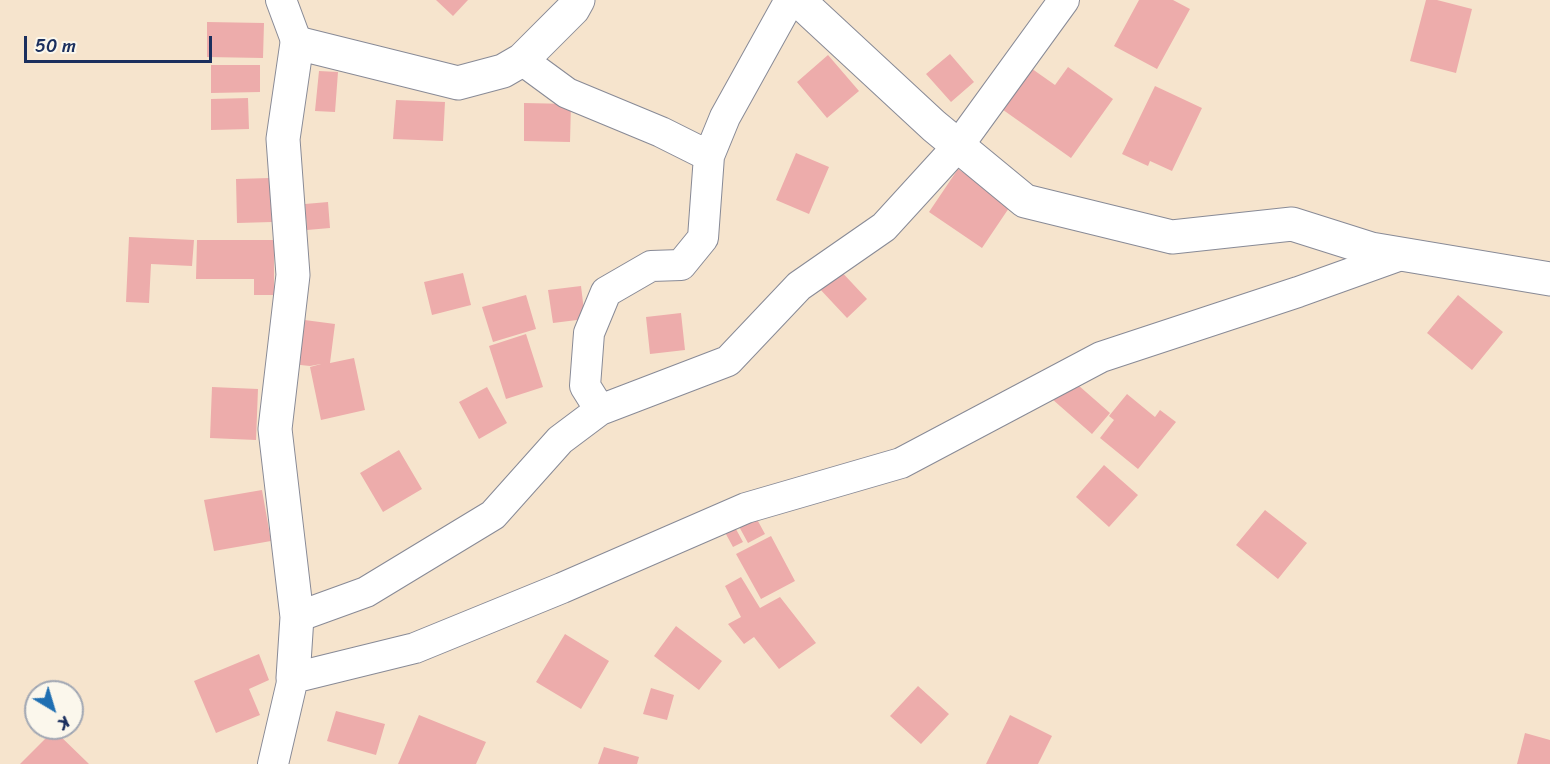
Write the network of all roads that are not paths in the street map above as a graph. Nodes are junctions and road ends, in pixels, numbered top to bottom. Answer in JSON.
{"nodes":[{"id":1,"x":281,"y":0,"type":"edge"},
{"id":2,"x":578,"y":0,"type":"edge"},
{"id":3,"x":790,"y":0,"type":"edge"},
{"id":4,"x":798,"y":0,"type":"edge"},
{"id":5,"x":1064,"y":0,"type":"edge"},
{"id":6,"x":297,"y":42,"type":"junction"},
{"id":7,"x":522,"y":60,"type":"junction"},
{"id":8,"x":958,"y":146,"type":"junction"},
{"id":9,"x":709,"y":156,"type":"junction"},
{"id":10,"x":1404,"y":254,"type":"junction"},
{"id":11,"x":1550,"y":279,"type":"edge"},
{"id":12,"x":600,"y":411,"type":"junction"},
{"id":13,"x":297,"y":617,"type":"junction"},
{"id":14,"x":293,"y":678,"type":"junction"},
{"id":15,"x":273,"y":764,"type":"edge"}],
"edges":[{"from":1,"to":6,"type":"street"},
{"from":2,"to":7,"type":"street"},
{"from":3,"to":9,"type":"street"},
{"from":4,"to":8,"type":"street"},
{"from":5,"to":8,"type":"street"},
{"from":6,"to":7,"type":"street"},
{"from":6,"to":13,"type":"street"},
{"from":7,"to":9,"type":"street"},
{"from":8,"to":10,"type":"street"},
{"from":8,"to":12,"type":"street"},
{"from":9,"to":12,"type":"street"},
{"from":10,"to":11,"type":"street"},
{"from":10,"to":14,"type":"street"},
{"from":12,"to":13,"type":"street"},
{"from":13,"to":14,"type":"street"},
{"from":14,"to":15,"type":"street"}]}
